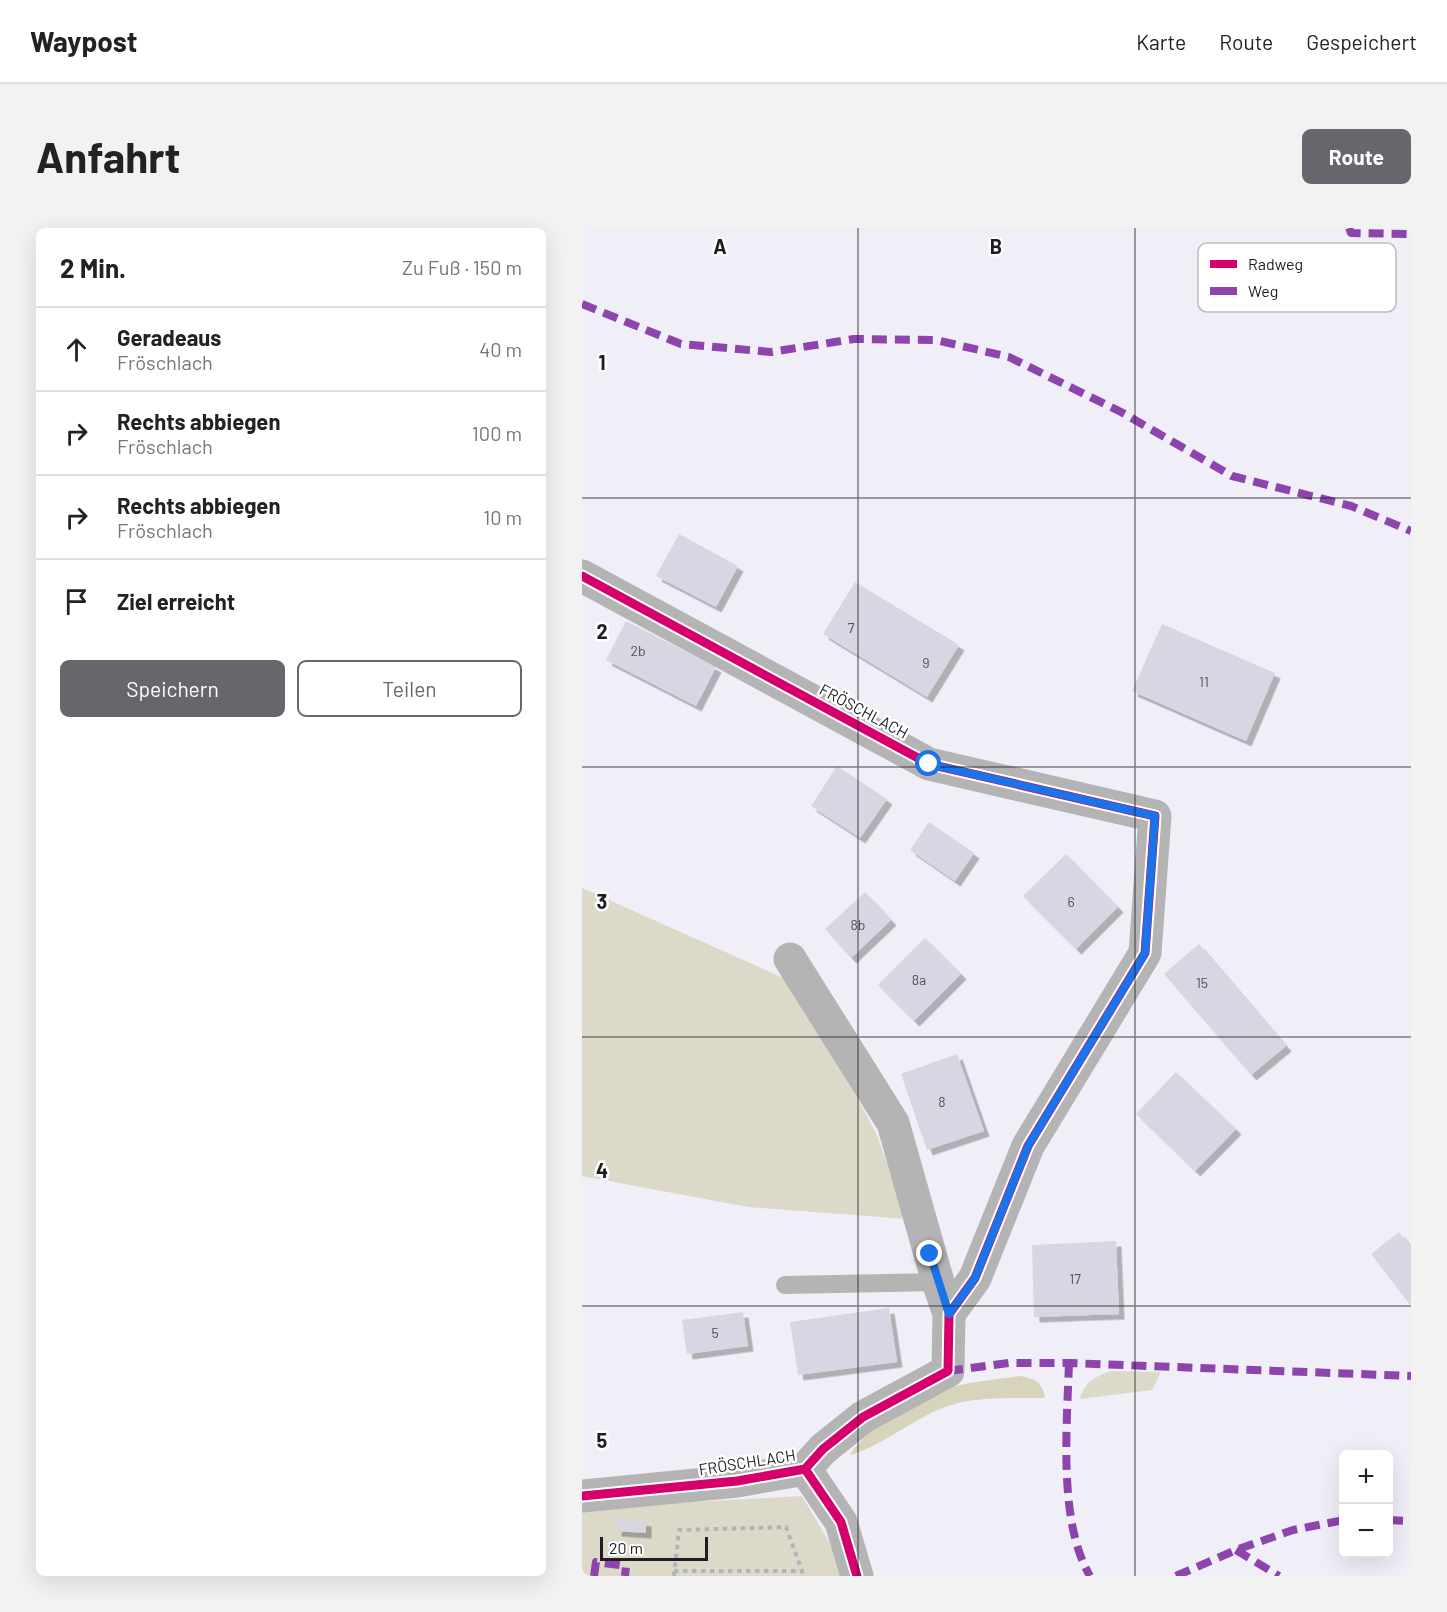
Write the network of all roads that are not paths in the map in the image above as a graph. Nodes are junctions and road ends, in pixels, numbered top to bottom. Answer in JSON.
{"nodes":[{"id":1,"x":582,"y":576,"type":"edge"},
{"id":2,"x":790,"y":959,"type":"dead end"},
{"id":3,"x":938,"y":1282,"type":"junction"},
{"id":4,"x":785,"y":1285,"type":"dead end"},
{"id":5,"x":949,"y":1314,"type":"junction"},
{"id":6,"x":805,"y":1469,"type":"junction"},
{"id":7,"x":582,"y":1496,"type":"edge"},
{"id":8,"x":857,"y":1576,"type":"edge"}],
"edges":[{"from":1,"to":5,"type":"street","name":"FRÖSCHLACH"},
{"from":2,"to":3,"type":"street","name":"FRÖSCHLACH"},
{"from":3,"to":4,"type":"lane"},
{"from":3,"to":5,"type":"street","name":"FRÖSCHLACH"},
{"from":5,"to":6,"type":"street","name":"FRÖSCHLACH"},
{"from":6,"to":7,"type":"street","name":"FRÖSCHLACH"},
{"from":6,"to":8,"type":"street"}]}
